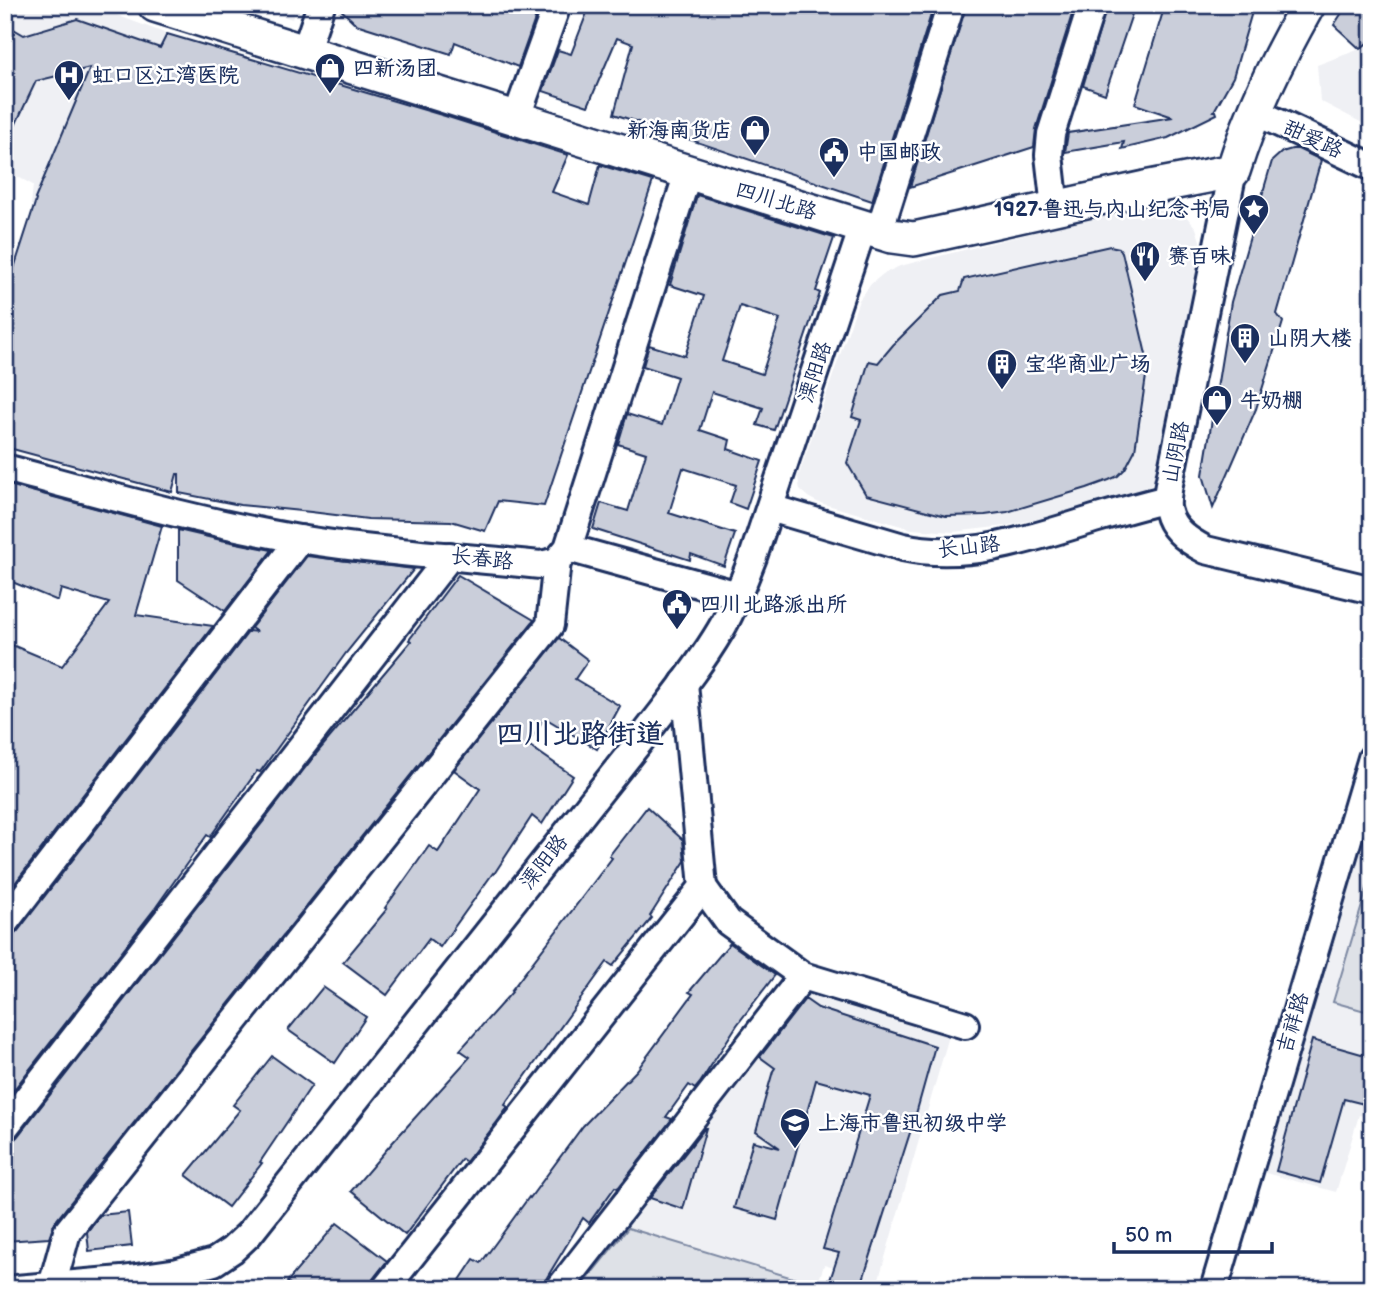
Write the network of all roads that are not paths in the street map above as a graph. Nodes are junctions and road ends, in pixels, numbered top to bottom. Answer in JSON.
{"nodes":[{"id":1,"x":155,"y":5,"type":"edge"},
{"id":2,"x":321,"y":5,"type":"edge"},
{"id":3,"x":556,"y":5,"type":"edge"},
{"id":4,"x":951,"y":5,"type":"edge"},
{"id":5,"x":1092,"y":5,"type":"edge"},
{"id":6,"x":1308,"y":5,"type":"edge"},
{"id":7,"x":305,"y":52,"type":"junction"},
{"id":8,"x":1254,"y":111,"type":"junction"},
{"id":9,"x":516,"y":119,"type":"junction"},
{"id":10,"x":1372,"y":167,"type":"edge"},
{"id":11,"x":1233,"y":171,"type":"junction"},
{"id":12,"x":688,"y":173,"type":"junction"},
{"id":13,"x":1055,"y":208,"type":"junction"},
{"id":14,"x":871,"y":230,"type":"junction"},
{"id":15,"x":5,"y":468,"type":"edge"},
{"id":16,"x":1167,"y":499,"type":"junction"},
{"id":17,"x":770,"y":508,"type":"junction"},
{"id":18,"x":300,"y":539,"type":"junction"},
{"id":19,"x":562,"y":554,"type":"junction"},
{"id":20,"x":450,"y":556,"type":"junction"},
{"id":21,"x":1372,"y":590,"type":"edge"},
{"id":22,"x":738,"y":595,"type":"junction"},
{"id":23,"x":684,"y":682,"type":"junction"},
{"id":24,"x":1372,"y":758,"type":"edge"},
{"id":25,"x":703,"y":887,"type":"junction"},
{"id":26,"x":5,"y":922,"type":"edge"},
{"id":27,"x":803,"y":975,"type":"junction"},
{"id":28,"x":965,"y":1025,"type":"dead end"},
{"id":29,"x":5,"y":1126,"type":"edge"},
{"id":30,"x":183,"y":1280,"type":"edge"},
{"id":31,"x":52,"y":1286,"type":"junction"},
{"id":32,"x":16,"y":1289,"type":"edge"},
{"id":33,"x":385,"y":1289,"type":"edge"},
{"id":34,"x":559,"y":1289,"type":"edge"},
{"id":35,"x":1214,"y":1289,"type":"edge"}],
"edges":[{"from":1,"to":7,"type":"main road","name":"四川北路"},
{"from":2,"to":7,"type":"street"},
{"from":3,"to":9,"type":"street"},
{"from":4,"to":14,"type":"street","name":"溧阳路"},
{"from":5,"to":13,"type":"street"},
{"from":6,"to":8,"type":"main road"},
{"from":7,"to":9,"type":"main road","name":"四川北路"},
{"from":8,"to":10,"type":"street","name":"甜爱路"},
{"from":8,"to":11,"type":"main road"},
{"from":9,"to":12,"type":"main road","name":"四川北路"},
{"from":11,"to":13,"type":"main road","name":"四川北路"},
{"from":11,"to":16,"type":"street","name":"山阴路"},
{"from":12,"to":14,"type":"main road","name":"四川北路"},
{"from":12,"to":19,"type":"street"},
{"from":13,"to":14,"type":"main road","name":"四川北路"},
{"from":14,"to":17,"type":"street","name":"溧阳路"},
{"from":15,"to":18,"type":"street","name":"长春路"},
{"from":16,"to":17,"type":"street","name":"长山路"},
{"from":16,"to":21,"type":"street","name":"山阴路"},
{"from":17,"to":22,"type":"street","name":"溧阳路"},
{"from":18,"to":20,"type":"street","name":"长春路"},
{"from":18,"to":26,"type":"street"},
{"from":19,"to":20,"type":"street","name":"长春路"},
{"from":19,"to":22,"type":"street"},
{"from":19,"to":31,"type":"street"},
{"from":20,"to":29,"type":"street"},
{"from":22,"to":23,"type":"street","name":"溧阳路"},
{"from":23,"to":25,"type":"street"},
{"from":23,"to":30,"type":"street","name":"溧阳路"},
{"from":24,"to":35,"type":"street","name":"吉祥路"},
{"from":25,"to":27,"type":"street"},
{"from":25,"to":33,"type":"street"},
{"from":27,"to":28,"type":"street"},
{"from":27,"to":34,"type":"street"},
{"from":30,"to":31,"type":"street","name":"溧阳路"},
{"from":31,"to":32,"type":"street","name":"溧阳路"}]}
